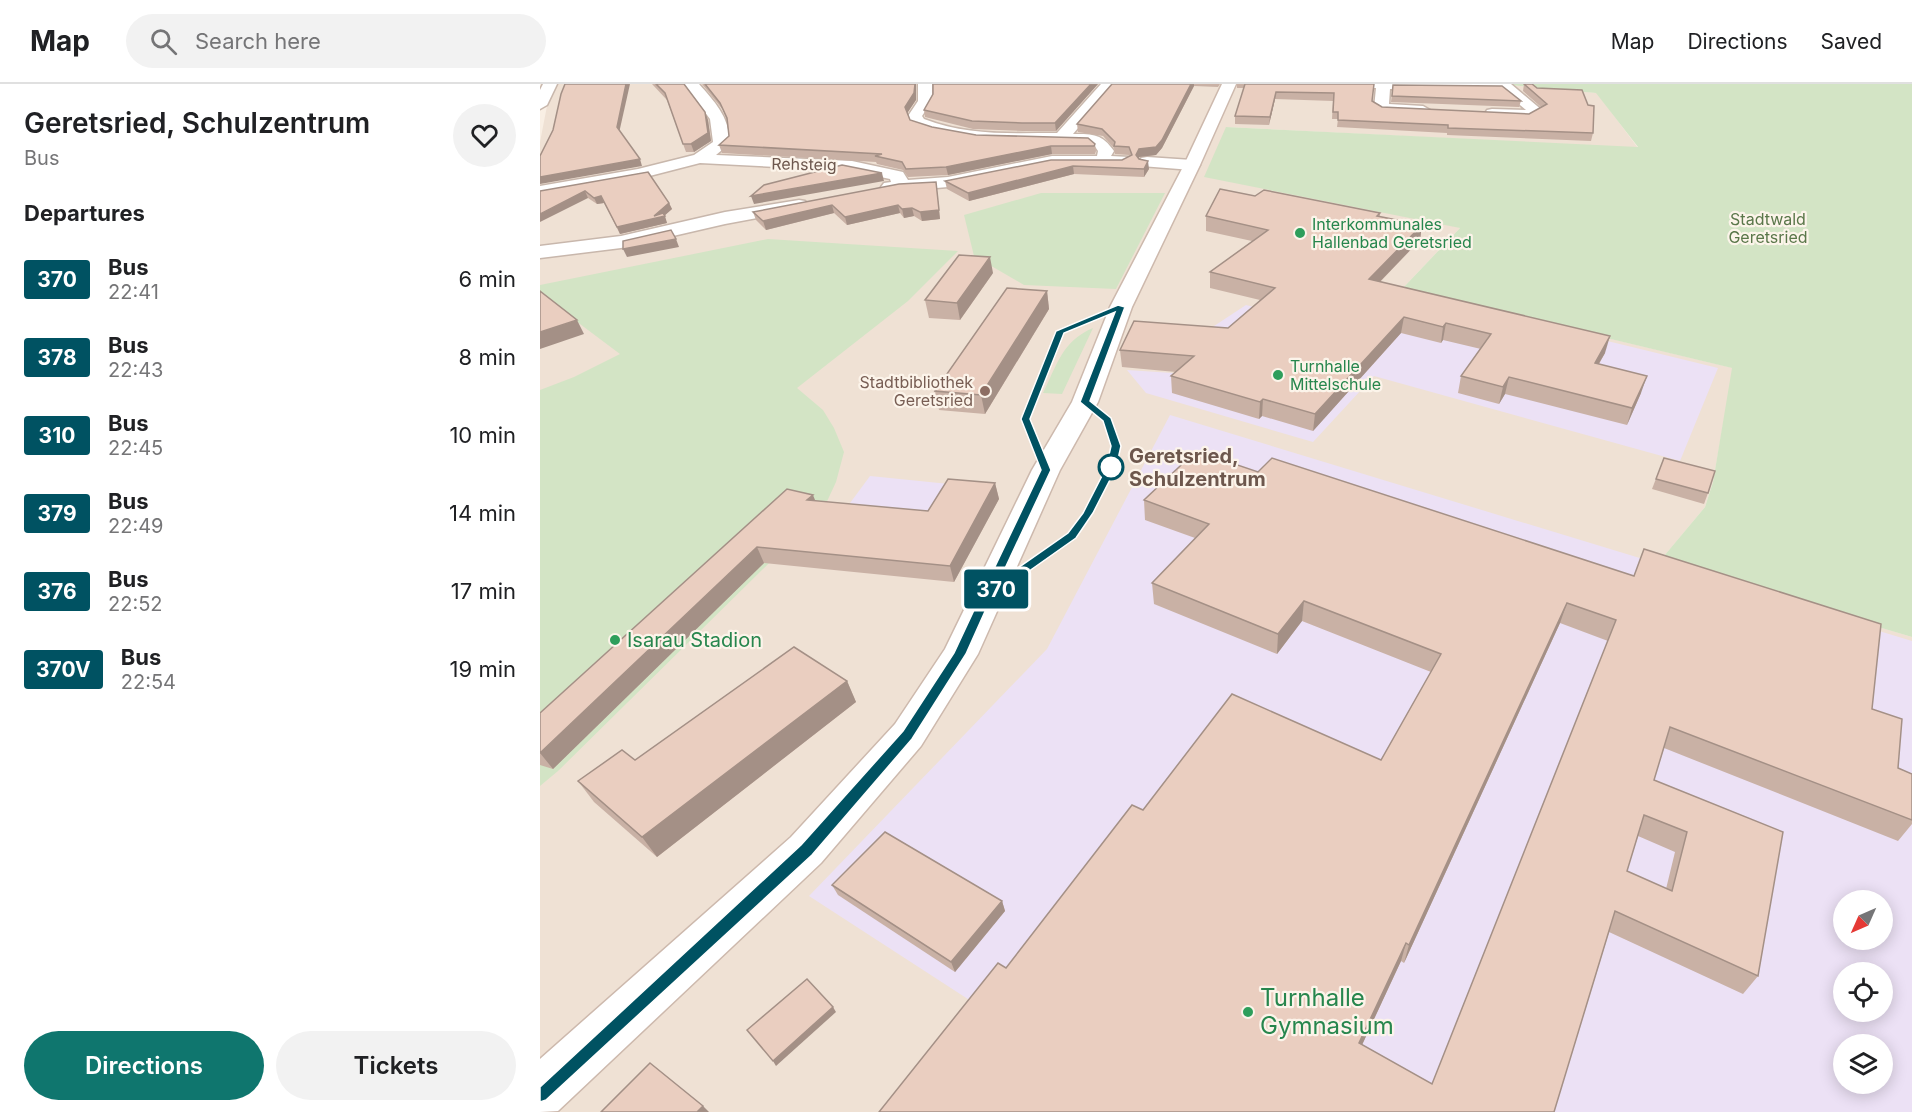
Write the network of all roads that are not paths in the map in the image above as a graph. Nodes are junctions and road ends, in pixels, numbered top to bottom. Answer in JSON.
{"nodes":[{"id":1,"x":550,"y":84,"type":"edge"},
{"id":2,"x":691,"y":84,"type":"edge"},
{"id":3,"x":924,"y":84,"type":"edge"},
{"id":4,"x":1108,"y":84,"type":"edge"},
{"id":5,"x":1229,"y":84,"type":"edge"},
{"id":6,"x":1351,"y":84,"type":"edge"},
{"id":7,"x":1383,"y":84,"type":"edge"},
{"id":8,"x":540,"y":105,"type":"edge"},
{"id":9,"x":1438,"y":110,"type":"edge"},
{"id":10,"x":1483,"y":112,"type":"edge"},
{"id":11,"x":1062,"y":137,"type":"junction"},
{"id":12,"x":700,"y":158,"type":"junction"},
{"id":13,"x":1103,"y":159,"type":"junction"},
{"id":14,"x":1123,"y":161,"type":"edge"},
{"id":15,"x":901,"y":185,"type":"junction"},
{"id":16,"x":540,"y":191,"type":"edge"},
{"id":17,"x":869,"y":191,"type":"edge"},
{"id":18,"x":816,"y":202,"type":"edge"},
{"id":19,"x":540,"y":252,"type":"edge"},
{"id":20,"x":540,"y":1093,"type":"edge"}],
"edges":[{"from":1,"to":8,"type":"street"},
{"from":2,"to":12,"type":"street"},
{"from":3,"to":11,"type":"street"},
{"from":4,"to":11,"type":"street"},
{"from":5,"to":20,"type":"street"},
{"from":6,"to":7,"type":"street"},
{"from":7,"to":9,"type":"street"},
{"from":7,"to":10,"type":"street"},
{"from":11,"to":13,"type":"street"},
{"from":12,"to":15,"type":"street","name":"Rehsteig"},
{"from":12,"to":16,"type":"street"},
{"from":13,"to":14,"type":"street"},
{"from":13,"to":15,"type":"street"},
{"from":15,"to":17,"type":"street"},
{"from":18,"to":19,"type":"street"}]}
